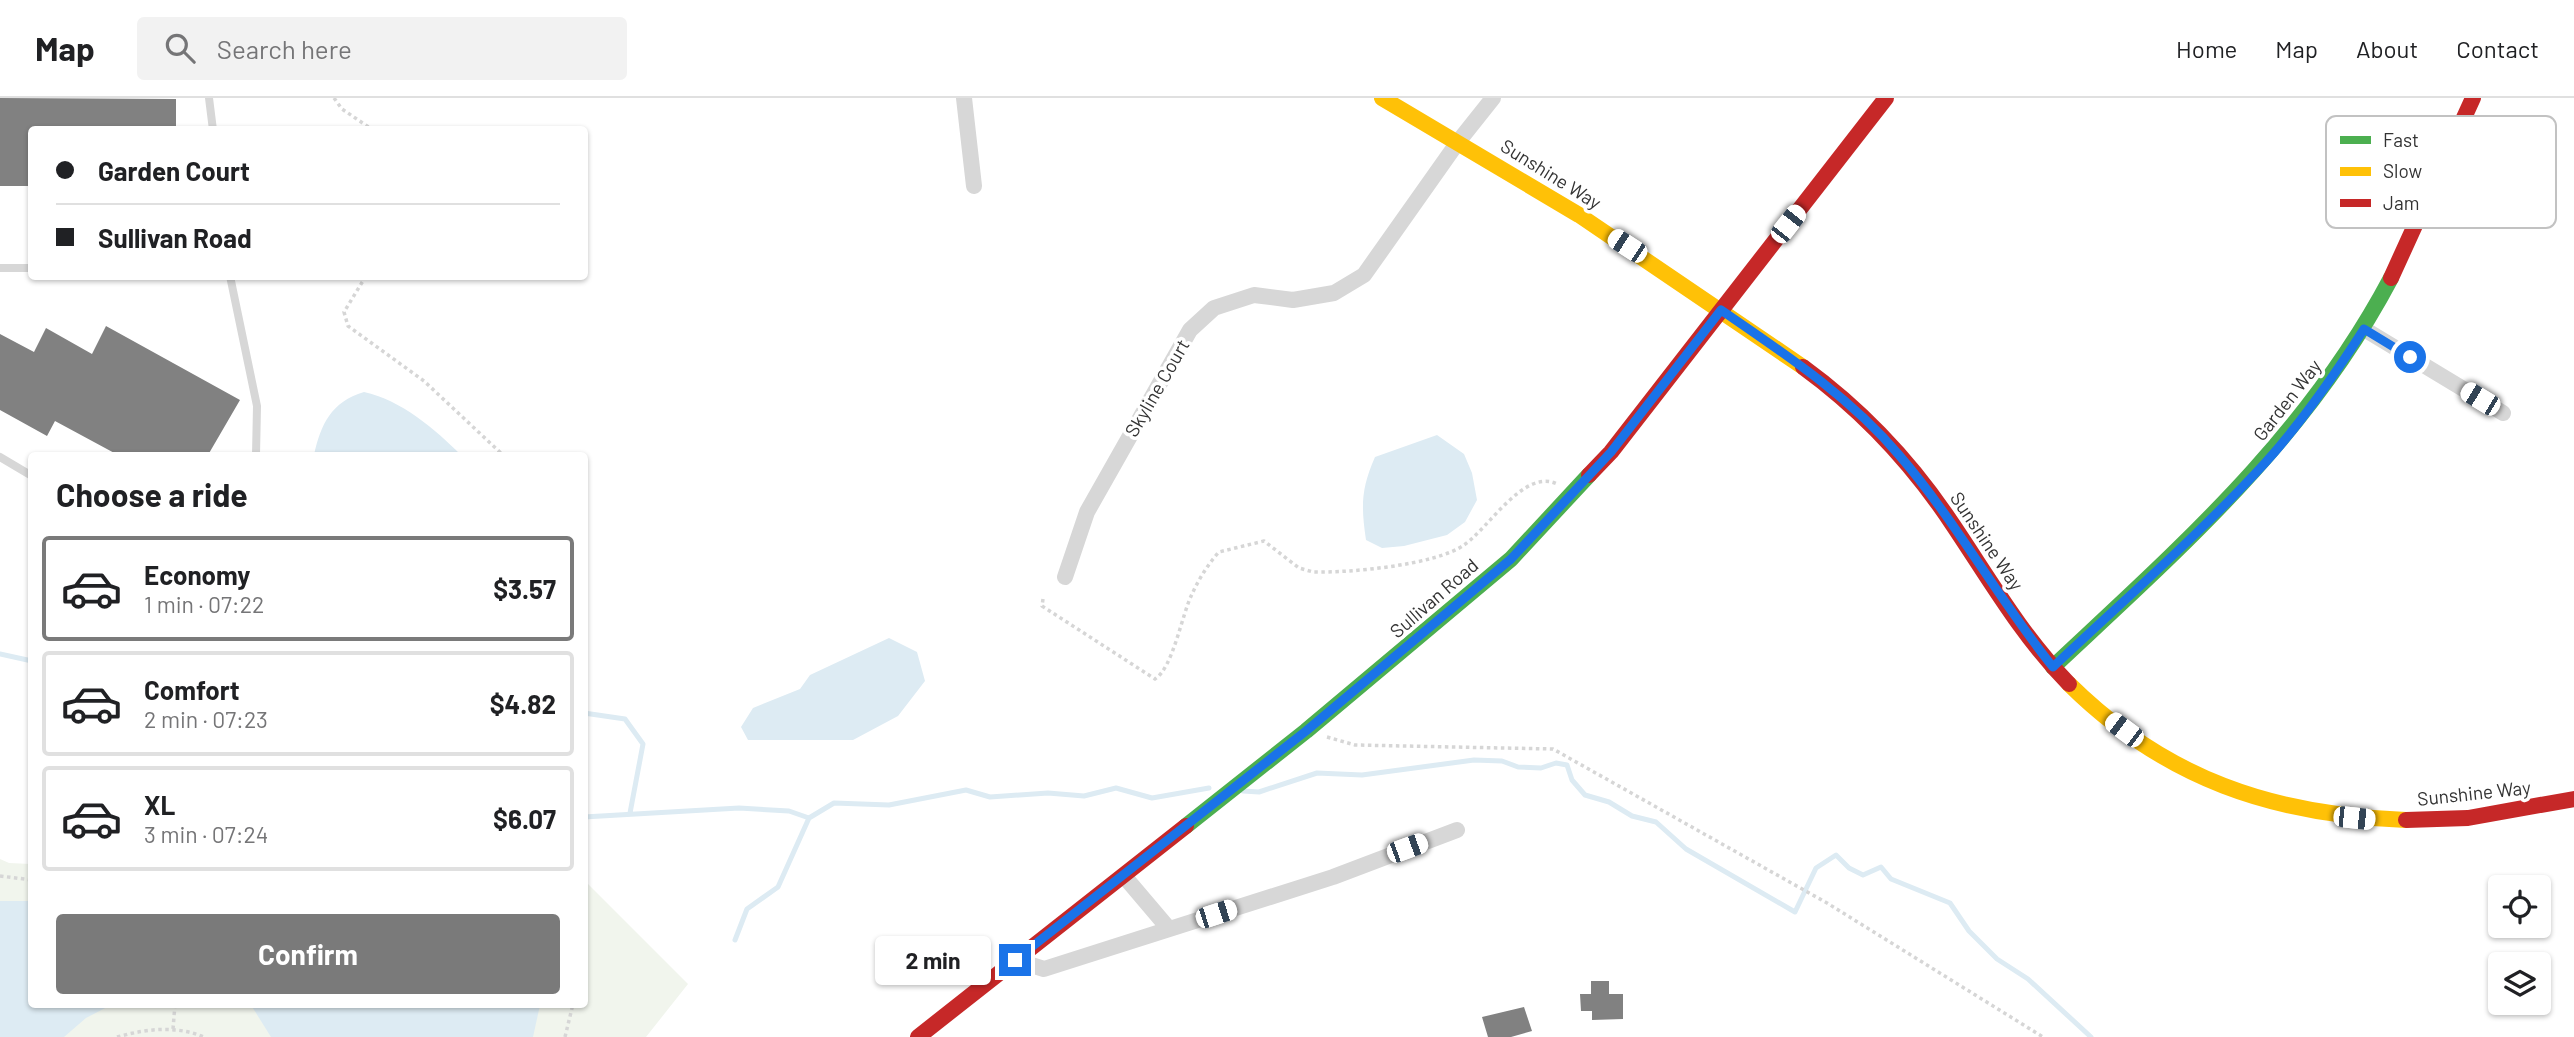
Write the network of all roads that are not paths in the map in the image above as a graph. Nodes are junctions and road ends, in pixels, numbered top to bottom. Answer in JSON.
{"nodes":[{"id":1,"x":209,"y":98,"type":"edge"},
{"id":2,"x":964,"y":98,"type":"edge"},
{"id":3,"x":1382,"y":98,"type":"edge"},
{"id":4,"x":1493,"y":98,"type":"edge"},
{"id":5,"x":1886,"y":98,"type":"edge"},
{"id":6,"x":2473,"y":98,"type":"edge"},
{"id":7,"x":2465,"y":116,"type":"edge"},
{"id":8,"x":212,"y":126,"type":"edge"},
{"id":9,"x":1458,"y":142,"type":"junction"},
{"id":10,"x":974,"y":186,"type":"dead end"},
{"id":11,"x":2414,"y":228,"type":"edge"},
{"id":12,"x":0,"y":268,"type":"edge"},
{"id":13,"x":28,"y":268,"type":"edge"},
{"id":14,"x":231,"y":280,"type":"edge"},
{"id":15,"x":1721,"y":310,"type":"junction"},
{"id":16,"x":2364,"y":329,"type":"junction"},
{"id":17,"x":2503,"y":413,"type":"dead end"},
{"id":18,"x":256,"y":452,"type":"edge"},
{"id":19,"x":0,"y":457,"type":"edge"},
{"id":20,"x":28,"y":474,"type":"edge"},
{"id":21,"x":1065,"y":577,"type":"dead end"},
{"id":22,"x":2053,"y":667,"type":"junction"},
{"id":23,"x":2574,"y":799,"type":"edge"},
{"id":24,"x":1457,"y":830,"type":"dead end"},
{"id":25,"x":1124,"y":876,"type":"junction"},
{"id":26,"x":1169,"y":929,"type":"junction"},
{"id":27,"x":1015,"y":960,"type":"junction"},
{"id":28,"x":918,"y":1037,"type":"edge"}],
"edges":[{"from":1,"to":8,"type":"lane"},
{"from":2,"to":10,"type":"street"},
{"from":3,"to":9,"type":"street","name":"Sunshine Way"},
{"from":4,"to":9,"type":"street","name":"Skyline Court"},
{"from":5,"to":15,"type":"street","name":"Sullivan Road"},
{"from":6,"to":7,"type":"street","name":"Garden Way"},
{"from":9,"to":15,"type":"street","name":"Sunshine Way"},
{"from":9,"to":21,"type":"street","name":"Skyline Court"},
{"from":11,"to":16,"type":"street","name":"Garden Way"},
{"from":12,"to":13,"type":"lane"},
{"from":14,"to":18,"type":"lane"},
{"from":15,"to":22,"type":"street","name":"Sunshine Way"},
{"from":15,"to":25,"type":"street","name":"Sullivan Road"},
{"from":16,"to":17,"type":"street"},
{"from":16,"to":22,"type":"street","name":"Garden Way"},
{"from":19,"to":20,"type":"lane"},
{"from":22,"to":23,"type":"street","name":"Sunshine Way"},
{"from":24,"to":26,"type":"street"},
{"from":25,"to":26,"type":"street"},
{"from":25,"to":27,"type":"street","name":"Sullivan Road"},
{"from":26,"to":27,"type":"street"},
{"from":27,"to":28,"type":"street","name":"Sullivan Road"}]}
